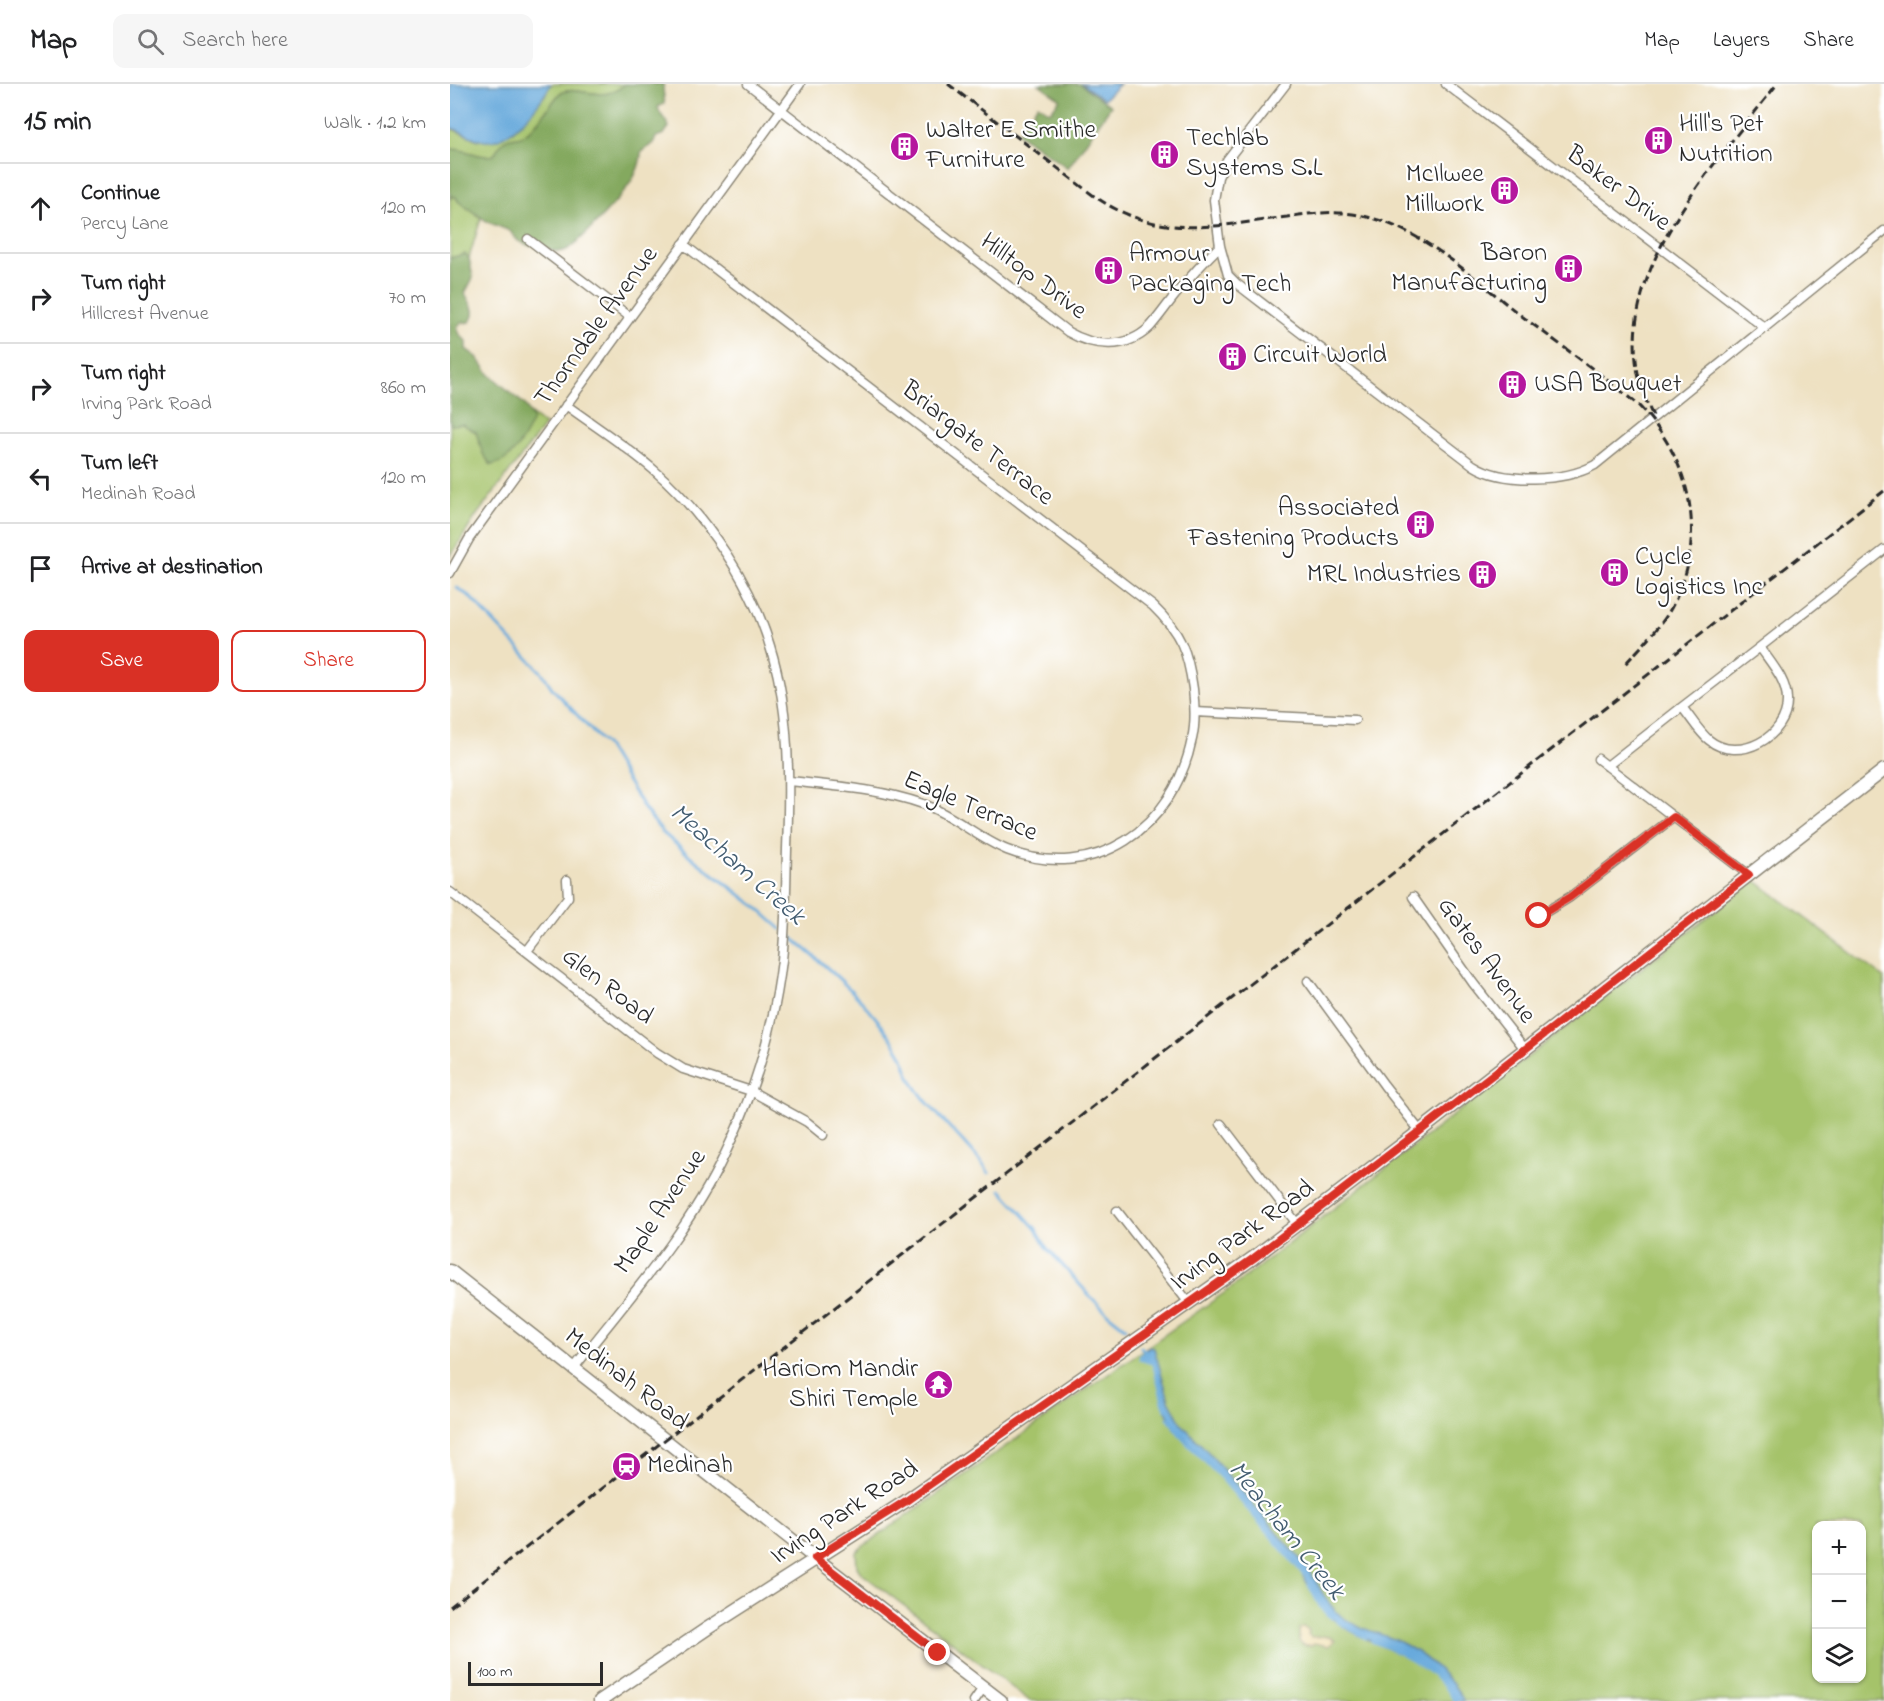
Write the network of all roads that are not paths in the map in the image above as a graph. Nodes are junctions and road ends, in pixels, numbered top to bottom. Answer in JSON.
{"nodes":[{"id":1,"x":748,"y":84,"type":"edge"},
{"id":2,"x":801,"y":84,"type":"edge"},
{"id":3,"x":1286,"y":84,"type":"edge"},
{"id":4,"x":1446,"y":84,"type":"edge"},
{"id":5,"x":783,"y":111,"type":"junction"},
{"id":6,"x":1884,"y":231,"type":"edge"},
{"id":7,"x":528,"y":239,"type":"dead end"},
{"id":8,"x":683,"y":244,"type":"junction"},
{"id":9,"x":1220,"y":246,"type":"junction"},
{"id":10,"x":630,"y":317,"type":"junction"},
{"id":11,"x":1765,"y":328,"type":"junction"},
{"id":12,"x":566,"y":405,"type":"junction"},
{"id":13,"x":1884,"y":550,"type":"edge"},
{"id":14,"x":450,"y":573,"type":"edge"},
{"id":15,"x":1760,"y":647,"type":"junction"},
{"id":16,"x":1682,"y":707,"type":"junction"},
{"id":17,"x":1195,"y":712,"type":"junction"},
{"id":18,"x":1355,"y":720,"type":"dead end"},
{"id":19,"x":1598,"y":759,"type":"dead end"},
{"id":20,"x":1607,"y":766,"type":"junction"},
{"id":21,"x":1884,"y":770,"type":"edge"},
{"id":22,"x":789,"y":781,"type":"junction"},
{"id":23,"x":1674,"y":817,"type":"junction"},
{"id":24,"x":1063,"y":860,"type":"joint"},
{"id":25,"x":1749,"y":875,"type":"junction"},
{"id":26,"x":567,"y":880,"type":"dead end"},
{"id":27,"x":450,"y":892,"type":"edge"},
{"id":28,"x":1413,"y":897,"type":"dead end"},
{"id":29,"x":1539,"y":916,"type":"dead end"},
{"id":30,"x":527,"y":951,"type":"junction"},
{"id":31,"x":1308,"y":981,"type":"dead end"},
{"id":32,"x":1525,"y":1049,"type":"junction"},
{"id":33,"x":751,"y":1091,"type":"junction"},
{"id":34,"x":1221,"y":1125,"type":"dead end"},
{"id":35,"x":1420,"y":1131,"type":"junction"},
{"id":36,"x":823,"y":1135,"type":"dead end"},
{"id":37,"x":1117,"y":1211,"type":"dead end"},
{"id":38,"x":1298,"y":1225,"type":"junction"},
{"id":39,"x":450,"y":1271,"type":"edge"},
{"id":40,"x":1189,"y":1303,"type":"junction"},
{"id":41,"x":574,"y":1368,"type":"junction"},
{"id":42,"x":815,"y":1558,"type":"junction"},
{"id":43,"x":983,"y":1688,"type":"junction"},
{"id":44,"x":600,"y":1701,"type":"edge"},
{"id":45,"x":974,"y":1701,"type":"edge"},
{"id":46,"x":1001,"y":1701,"type":"edge"}],
"edges":[{"from":1,"to":5,"type":"street","name":"Hilltop Drive"},
{"from":2,"to":5,"type":"street","name":"Thorndale Avenue"},
{"from":3,"to":9,"type":"street"},
{"from":4,"to":11,"type":"street","name":"Baker Drive"},
{"from":5,"to":8,"type":"street","name":"Thorndale Avenue"},
{"from":5,"to":9,"type":"street","name":"Hilltop Drive"},
{"from":6,"to":11,"type":"street"},
{"from":7,"to":10,"type":"street"},
{"from":8,"to":10,"type":"street","name":"Thorndale Avenue"},
{"from":8,"to":17,"type":"street","name":"Briargate Terrace"},
{"from":9,"to":11,"type":"street"},
{"from":10,"to":12,"type":"street","name":"Thorndale Avenue"},
{"from":12,"to":14,"type":"street","name":"Thorndale Avenue"},
{"from":12,"to":22,"type":"street","name":"Maple Avenue"},
{"from":13,"to":15,"type":"street"},
{"from":15,"to":16,"type":"street"},
{"from":15,"to":16,"type":"street"},
{"from":16,"to":20,"type":"street"},
{"from":17,"to":18,"type":"street"},
{"from":17,"to":24,"type":"street","name":"Briargate Terrace"},
{"from":19,"to":20,"type":"street"},
{"from":20,"to":23,"type":"street"},
{"from":21,"to":25,"type":"main road","name":"Irving Park Road"},
{"from":22,"to":24,"type":"street","name":"Eagle Terrace"},
{"from":22,"to":33,"type":"street","name":"Maple Avenue"},
{"from":23,"to":25,"type":"street"},
{"from":23,"to":29,"type":"street"},
{"from":25,"to":32,"type":"main road","name":"Irving Park Road"},
{"from":26,"to":30,"type":"street"},
{"from":27,"to":30,"type":"street","name":"Glen Road"},
{"from":28,"to":32,"type":"street","name":"Gates Avenue"},
{"from":30,"to":33,"type":"street","name":"Glen Road"},
{"from":31,"to":35,"type":"street"},
{"from":32,"to":35,"type":"main road","name":"Irving Park Road"},
{"from":33,"to":36,"type":"street","name":"Glen Road"},
{"from":33,"to":41,"type":"street","name":"Maple Avenue"},
{"from":34,"to":38,"type":"street"},
{"from":35,"to":38,"type":"main road","name":"Irving Park Road"},
{"from":37,"to":40,"type":"street"},
{"from":38,"to":40,"type":"main road","name":"Irving Park Road"},
{"from":39,"to":41,"type":"main road","name":"Medinah Road"},
{"from":40,"to":42,"type":"main road","name":"Irving Park Road"},
{"from":41,"to":42,"type":"main road","name":"Medinah Road"},
{"from":42,"to":43,"type":"main road","name":"Medinah Road"},
{"from":42,"to":44,"type":"main road","name":"Irving Park Road"},
{"from":43,"to":45,"type":"street"},
{"from":43,"to":46,"type":"main road","name":"Medinah Road"}]}
